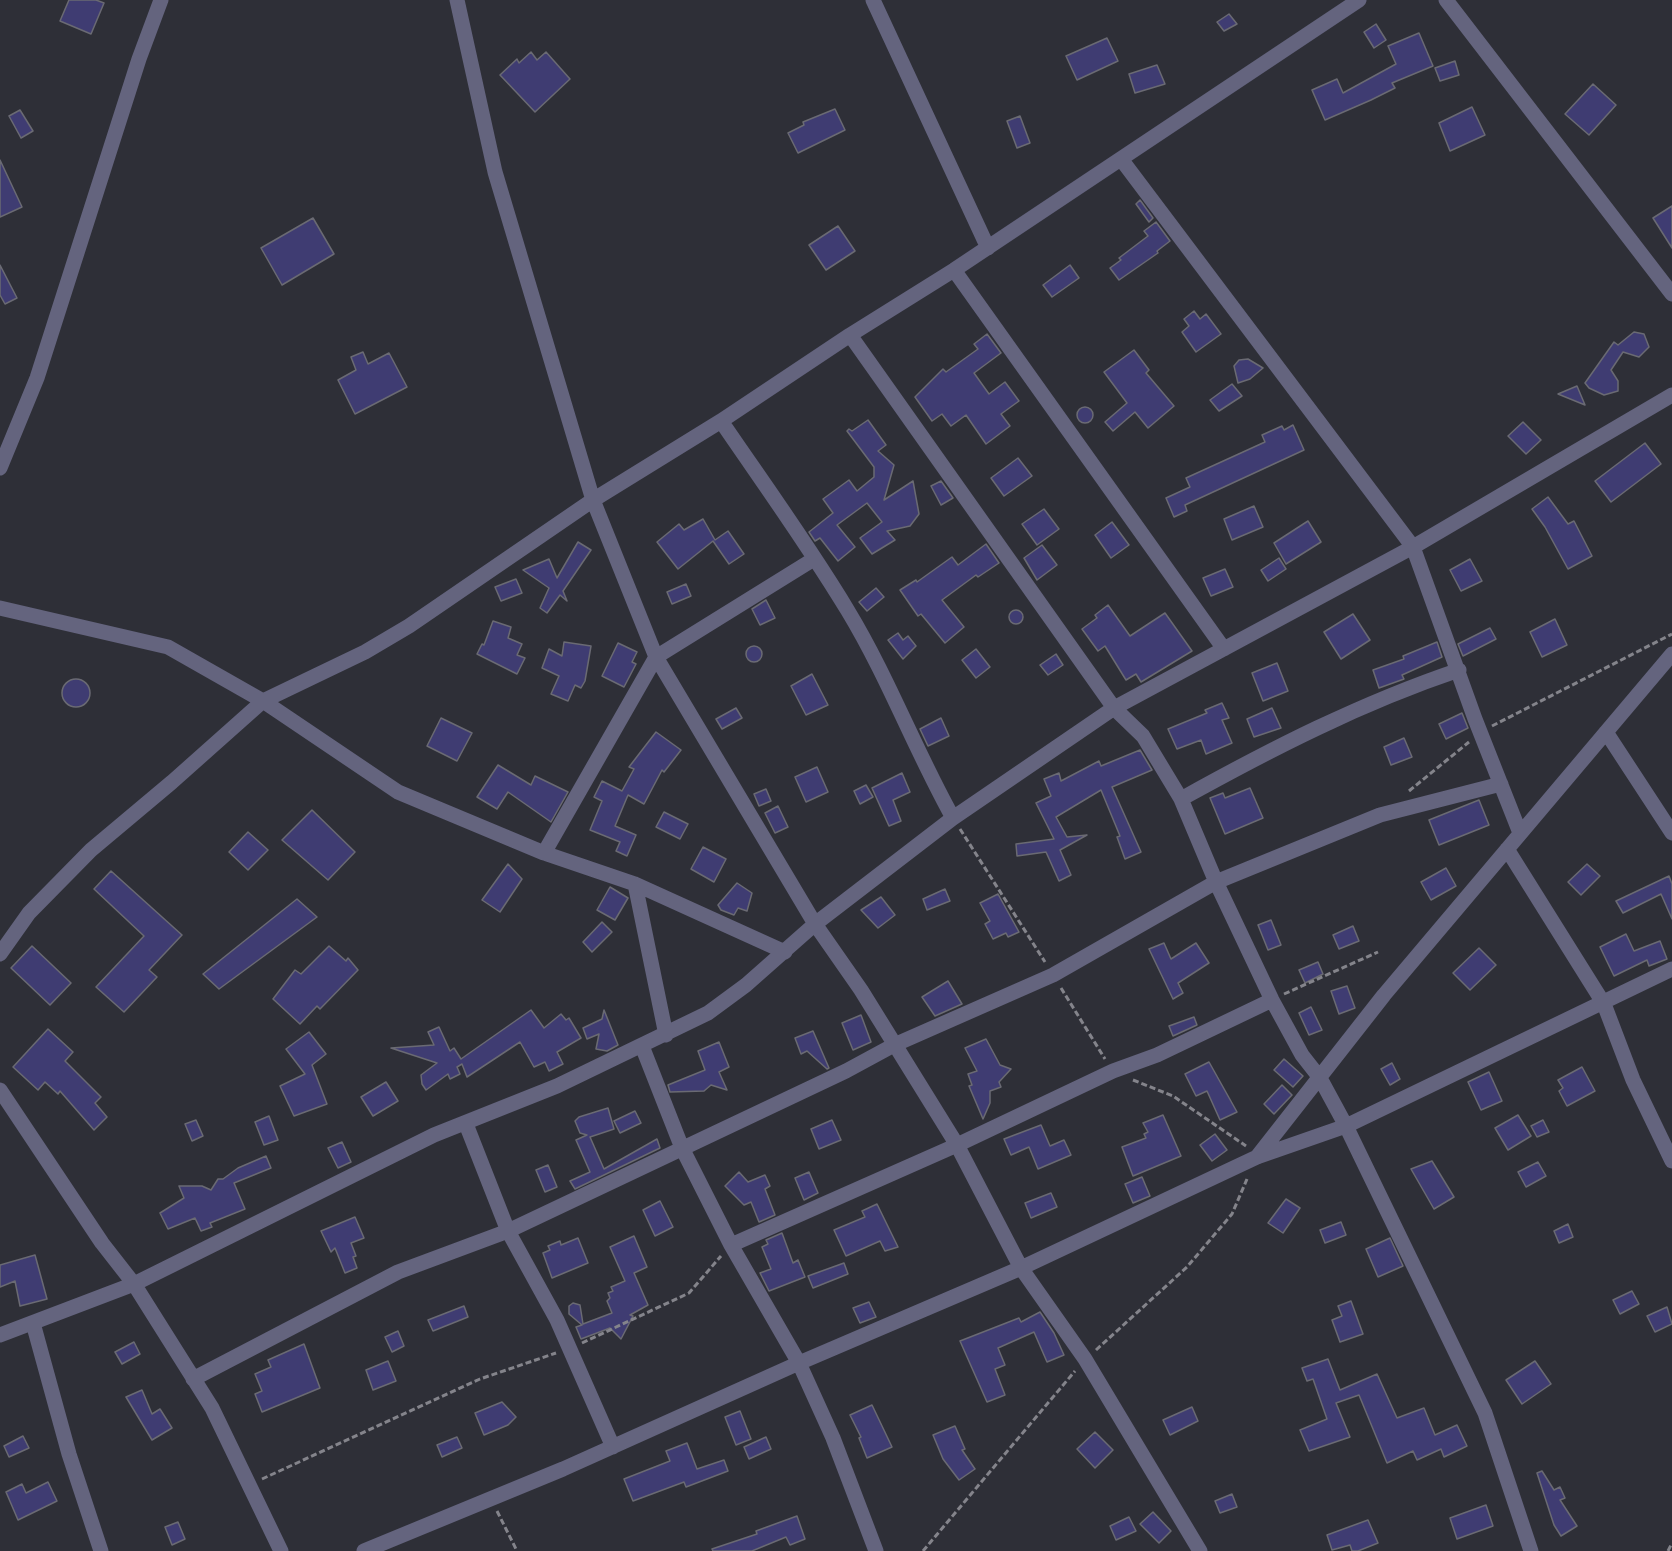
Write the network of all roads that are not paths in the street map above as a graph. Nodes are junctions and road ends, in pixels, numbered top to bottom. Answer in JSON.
{"nodes":[{"id":1,"x":161,"y":0,"type":"edge"},
{"id":2,"x":457,"y":0,"type":"edge"},
{"id":3,"x":873,"y":0,"type":"edge"},
{"id":4,"x":1359,"y":0,"type":"edge"},
{"id":5,"x":1446,"y":0,"type":"edge"},
{"id":6,"x":1121,"y":159,"type":"junction"},
{"id":7,"x":988,"y":248,"type":"junction"},
{"id":8,"x":954,"y":270,"type":"junction"},
{"id":9,"x":1672,"y":294,"type":"edge"},
{"id":10,"x":850,"y":335,"type":"junction"},
{"id":11,"x":1672,"y":395,"type":"edge"},
{"id":12,"x":721,"y":421,"type":"junction"},
{"id":13,"x":0,"y":468,"type":"edge"},
{"id":14,"x":593,"y":500,"type":"junction"},
{"id":15,"x":1413,"y":547,"type":"junction"},
{"id":16,"x":814,"y":559,"type":"junction"},
{"id":17,"x":0,"y":608,"type":"edge"},
{"id":18,"x":1224,"y":649,"type":"junction"},
{"id":19,"x":1672,"y":654,"type":"edge"},
{"id":20,"x":656,"y":657,"type":"junction"},
{"id":21,"x":1458,"y":670,"type":"junction"},
{"id":22,"x":263,"y":701,"type":"junction"},
{"id":23,"x":1114,"y":708,"type":"junction"},
{"id":24,"x":1606,"y":732,"type":"junction"},
{"id":25,"x":1501,"y":784,"type":"junction"},
{"id":26,"x":1181,"y":799,"type":"junction"},
{"id":27,"x":953,"y":818,"type":"junction"},
{"id":28,"x":1520,"y":833,"type":"junction"},
{"id":29,"x":1672,"y":833,"type":"edge"},
{"id":30,"x":1507,"y":849,"type":"junction"},
{"id":31,"x":544,"y":854,"type":"junction"},
{"id":32,"x":1216,"y":882,"type":"junction"},
{"id":33,"x":635,"y":884,"type":"junction"},
{"id":34,"x":815,"y":924,"type":"junction"},
{"id":35,"x":784,"y":952,"type":"junction"},
{"id":36,"x":0,"y":954,"type":"edge"},
{"id":37,"x":1672,"y":969,"type":"edge"},
{"id":38,"x":1272,"y":1000,"type":"junction"},
{"id":39,"x":1604,"y":1004,"type":"junction"},
{"id":40,"x":666,"y":1035,"type":"junction"},
{"id":41,"x":894,"y":1045,"type":"junction"},
{"id":42,"x":642,"y":1046,"type":"junction"},
{"id":43,"x":1320,"y":1078,"type":"junction"},
{"id":44,"x":0,"y":1090,"type":"edge"},
{"id":45,"x":466,"y":1124,"type":"junction"},
{"id":46,"x":1346,"y":1126,"type":"junction"},
{"id":47,"x":957,"y":1145,"type":"junction"},
{"id":48,"x":682,"y":1148,"type":"junction"},
{"id":49,"x":1257,"y":1157,"type":"junction"},
{"id":50,"x":1672,"y":1161,"type":"edge"},
{"id":51,"x":508,"y":1231,"type":"junction"},
{"id":52,"x":731,"y":1245,"type":"junction"},
{"id":53,"x":1021,"y":1268,"type":"junction"},
{"id":54,"x":134,"y":1284,"type":"junction"},
{"id":55,"x":33,"y":1323,"type":"junction"},
{"id":56,"x":0,"y":1335,"type":"edge"},
{"id":57,"x":799,"y":1363,"type":"junction"},
{"id":58,"x":193,"y":1379,"type":"junction"},
{"id":59,"x":613,"y":1447,"type":"junction"},
{"id":60,"x":101,"y":1551,"type":"edge"},
{"id":61,"x":281,"y":1551,"type":"edge"},
{"id":62,"x":364,"y":1551,"type":"edge"},
{"id":63,"x":876,"y":1551,"type":"edge"},
{"id":64,"x":1200,"y":1551,"type":"edge"},
{"id":65,"x":1531,"y":1551,"type":"edge"}],
"edges":[{"from":1,"to":13,"type":"street"},
{"from":2,"to":14,"type":"street"},
{"from":3,"to":7,"type":"street"},
{"from":4,"to":6,"type":"street"},
{"from":5,"to":9,"type":"street"},
{"from":6,"to":7,"type":"street"},
{"from":6,"to":15,"type":"street"},
{"from":7,"to":8,"type":"street"},
{"from":8,"to":10,"type":"street"},
{"from":8,"to":18,"type":"street"},
{"from":10,"to":12,"type":"street"},
{"from":10,"to":23,"type":"street"},
{"from":11,"to":15,"type":"street"},
{"from":12,"to":14,"type":"street"},
{"from":12,"to":16,"type":"street"},
{"from":14,"to":20,"type":"street"},
{"from":14,"to":22,"type":"street"},
{"from":15,"to":18,"type":"street"},
{"from":15,"to":21,"type":"street"},
{"from":16,"to":20,"type":"street"},
{"from":16,"to":27,"type":"street"},
{"from":17,"to":22,"type":"street"},
{"from":18,"to":23,"type":"street"},
{"from":19,"to":24,"type":"street"},
{"from":20,"to":31,"type":"street"},
{"from":20,"to":34,"type":"street"},
{"from":21,"to":25,"type":"street"},
{"from":21,"to":26,"type":"street"},
{"from":22,"to":31,"type":"street"},
{"from":22,"to":36,"type":"street"},
{"from":23,"to":26,"type":"street"},
{"from":23,"to":27,"type":"street"},
{"from":24,"to":28,"type":"street"},
{"from":24,"to":29,"type":"street"},
{"from":25,"to":28,"type":"street"},
{"from":25,"to":32,"type":"street"},
{"from":26,"to":32,"type":"street"},
{"from":27,"to":34,"type":"street"},
{"from":28,"to":30,"type":"street"},
{"from":30,"to":39,"type":"street"},
{"from":30,"to":43,"type":"street"},
{"from":31,"to":33,"type":"street"},
{"from":32,"to":38,"type":"street"},
{"from":32,"to":41,"type":"street"},
{"from":33,"to":35,"type":"street"},
{"from":33,"to":40,"type":"street"},
{"from":34,"to":35,"type":"street"},
{"from":34,"to":41,"type":"street"},
{"from":35,"to":40,"type":"street"},
{"from":37,"to":39,"type":"street"},
{"from":38,"to":43,"type":"street"},
{"from":38,"to":47,"type":"street"},
{"from":39,"to":46,"type":"street"},
{"from":39,"to":50,"type":"street"},
{"from":40,"to":42,"type":"street"},
{"from":41,"to":47,"type":"street"},
{"from":41,"to":48,"type":"street"},
{"from":42,"to":45,"type":"street"},
{"from":42,"to":48,"type":"street"},
{"from":43,"to":46,"type":"street"},
{"from":43,"to":49,"type":"street"},
{"from":44,"to":54,"type":"street"},
{"from":45,"to":51,"type":"street"},
{"from":45,"to":54,"type":"street"},
{"from":46,"to":49,"type":"street"},
{"from":46,"to":65,"type":"street"},
{"from":47,"to":52,"type":"street"},
{"from":47,"to":53,"type":"street"},
{"from":48,"to":51,"type":"street"},
{"from":48,"to":52,"type":"street"},
{"from":49,"to":53,"type":"street"},
{"from":51,"to":58,"type":"street"},
{"from":51,"to":59,"type":"street"},
{"from":52,"to":57,"type":"street"},
{"from":53,"to":57,"type":"street"},
{"from":53,"to":64,"type":"street"},
{"from":54,"to":55,"type":"street"},
{"from":54,"to":58,"type":"street"},
{"from":55,"to":56,"type":"street"},
{"from":55,"to":60,"type":"street"},
{"from":57,"to":59,"type":"street"},
{"from":57,"to":63,"type":"street"},
{"from":58,"to":61,"type":"street"},
{"from":59,"to":62,"type":"street"}]}
